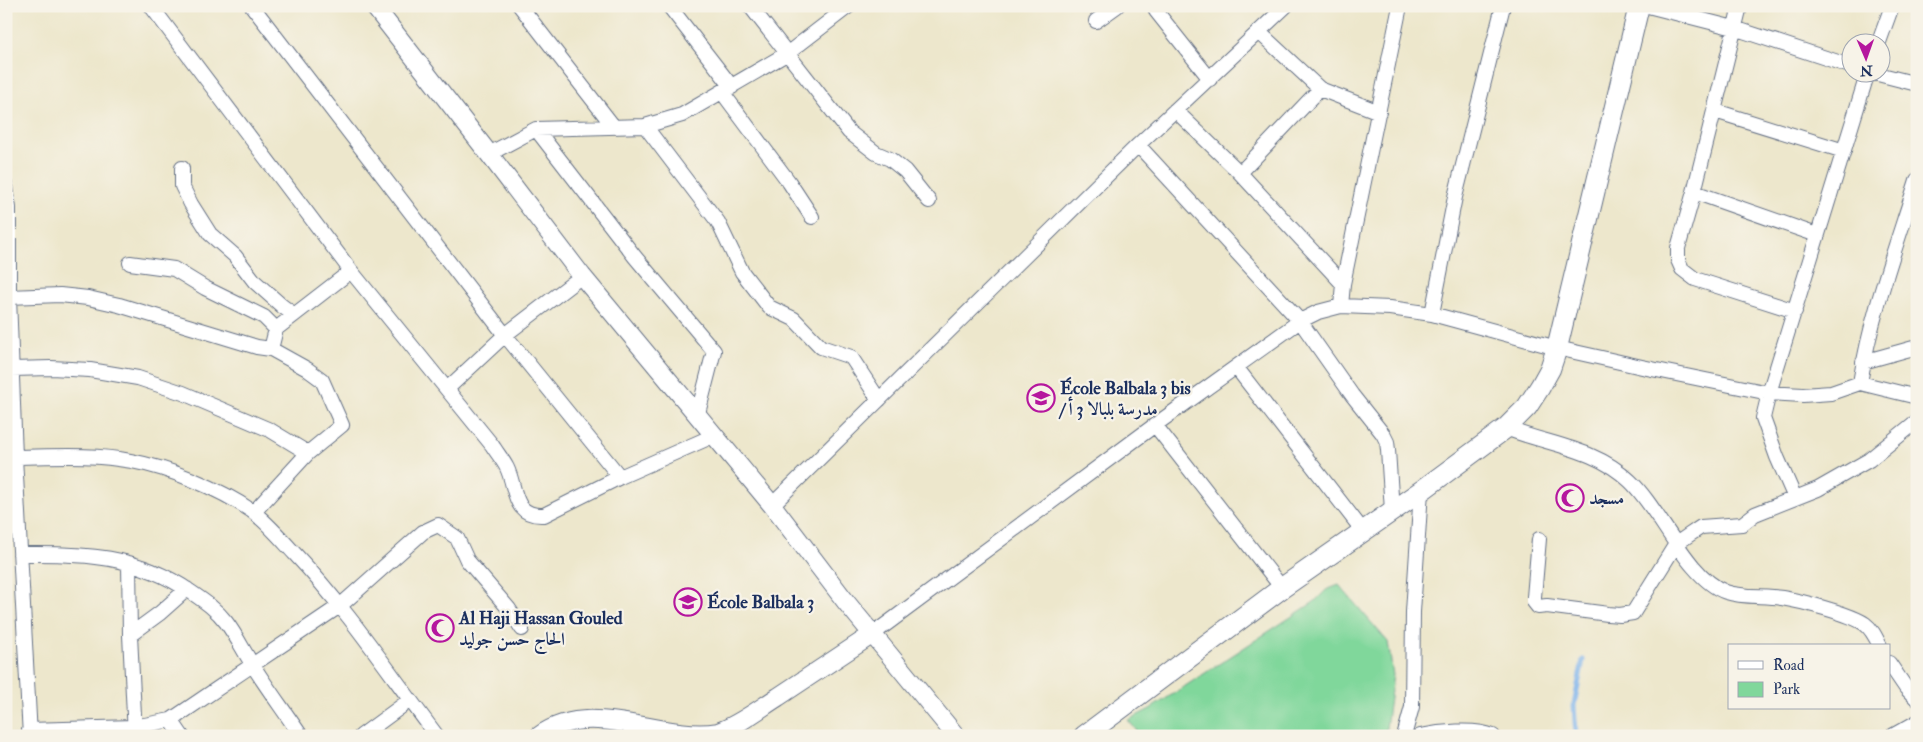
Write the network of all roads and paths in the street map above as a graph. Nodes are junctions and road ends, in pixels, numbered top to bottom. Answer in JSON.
{"nodes":[{"id":1,"x":151,"y":6,"type":"edge"},
{"id":2,"x":252,"y":6,"type":"edge"},
{"id":3,"x":374,"y":6,"type":"edge"},
{"id":4,"x":520,"y":6,"type":"edge"},
{"id":5,"x":669,"y":6,"type":"edge"},
{"id":6,"x":750,"y":6,"type":"edge"},
{"id":7,"x":849,"y":6,"type":"edge"},
{"id":8,"x":1117,"y":6,"type":"edge"},
{"id":9,"x":1156,"y":6,"type":"edge"},
{"id":10,"x":1286,"y":6,"type":"edge"},
{"id":11,"x":1400,"y":6,"type":"edge"},
{"id":12,"x":1639,"y":6,"type":"edge"},
{"id":13,"x":1648,"y":6,"type":"edge"},
{"id":14,"x":1740,"y":6,"type":"edge"},
{"id":15,"x":1892,"y":6,"type":"edge"},
{"id":16,"x":1499,"y":7,"type":"edge"},
{"id":17,"x":1096,"y":20,"type":"dead end"},
{"id":18,"x":1734,"y":28,"type":"junction"},
{"id":19,"x":1883,"y":32,"type":"edge"},
{"id":20,"x":1260,"y":33,"type":"junction"},
{"id":21,"x":788,"y":53,"type":"junction"},
{"id":22,"x":1840,"y":63,"type":"edge"},
{"id":23,"x":1890,"y":77,"type":"edge"},
{"id":24,"x":1210,"y":79,"type":"junction"},
{"id":25,"x":1866,"y":82,"type":"edge"},
{"id":26,"x":1917,"y":84,"type":"edge"},
{"id":27,"x":1320,"y":89,"type":"junction"},
{"id":28,"x":727,"y":90,"type":"junction"},
{"id":29,"x":1175,"y":110,"type":"junction"},
{"id":30,"x":1715,"y":110,"type":"junction"},
{"id":31,"x":1379,"y":112,"type":"junction"},
{"id":32,"x":645,"y":126,"type":"junction"},
{"id":33,"x":614,"y":127,"type":"junction"},
{"id":34,"x":536,"y":129,"type":"junction"},
{"id":35,"x":1138,"y":145,"type":"junction"},
{"id":36,"x":1844,"y":151,"type":"junction"},
{"id":37,"x":489,"y":154,"type":"junction"},
{"id":38,"x":182,"y":168,"type":"dead end"},
{"id":39,"x":1240,"y":173,"type":"junction"},
{"id":40,"x":1917,"y":180,"type":"edge"},
{"id":41,"x":6,"y":186,"type":"edge"},
{"id":42,"x":1694,"y":192,"type":"junction"},
{"id":43,"x":929,"y":201,"type":"dead end"},
{"id":44,"x":812,"y":217,"type":"dead end"},
{"id":45,"x":1817,"y":235,"type":"junction"},
{"id":46,"x":130,"y":263,"type":"dead end"},
{"id":47,"x":351,"y":271,"type":"junction"},
{"id":48,"x":582,"y":276,"type":"junction"},
{"id":49,"x":1343,"y":284,"type":"junction"},
{"id":50,"x":9,"y":297,"type":"junction"},
{"id":51,"x":1341,"y":306,"type":"junction"},
{"id":52,"x":1795,"y":311,"type":"junction"},
{"id":53,"x":293,"y":314,"type":"junction"},
{"id":54,"x":1432,"y":314,"type":"junction"},
{"id":55,"x":1300,"y":321,"type":"junction"},
{"id":56,"x":276,"y":329,"type":"junction"},
{"id":57,"x":504,"y":335,"type":"junction"},
{"id":58,"x":1917,"y":347,"type":"edge"},
{"id":59,"x":1557,"y":348,"type":"junction"},
{"id":60,"x":271,"y":349,"type":"junction"},
{"id":61,"x":1863,"y":362,"type":"junction"},
{"id":62,"x":1236,"y":367,"type":"junction"},
{"id":63,"x":12,"y":369,"type":"junction"},
{"id":64,"x":1860,"y":383,"type":"junction"},
{"id":65,"x":446,"y":389,"type":"junction"},
{"id":66,"x":1769,"y":393,"type":"junction"},
{"id":67,"x":1917,"y":397,"type":"edge"},
{"id":68,"x":878,"y":400,"type":"junction"},
{"id":69,"x":697,"y":417,"type":"junction"},
{"id":70,"x":1917,"y":421,"type":"edge"},
{"id":71,"x":1155,"y":425,"type":"junction"},
{"id":72,"x":1506,"y":428,"type":"junction"},
{"id":73,"x":713,"y":436,"type":"junction"},
{"id":74,"x":308,"y":453,"type":"junction"},
{"id":75,"x":10,"y":457,"type":"edge"},
{"id":76,"x":620,"y":477,"type":"junction"},
{"id":77,"x":1421,"y":491,"type":"junction"},
{"id":78,"x":1795,"y":498,"type":"junction"},
{"id":79,"x":772,"y":505,"type":"junction"},
{"id":80,"x":1392,"y":511,"type":"junction"},
{"id":81,"x":254,"y":512,"type":"junction"},
{"id":82,"x":1364,"y":531,"type":"junction"},
{"id":83,"x":1539,"y":539,"type":"dead end"},
{"id":84,"x":1676,"y":544,"type":"junction"},
{"id":85,"x":20,"y":554,"type":"junction"},
{"id":86,"x":129,"y":562,"type":"junction"},
{"id":87,"x":1282,"y":588,"type":"junction"},
{"id":88,"x":187,"y":589,"type":"junction"},
{"id":89,"x":340,"y":605,"type":"junction"},
{"id":90,"x":522,"y":629,"type":"dead end"},
{"id":91,"x":873,"y":634,"type":"junction"},
{"id":92,"x":130,"y":635,"type":"junction"},
{"id":93,"x":1879,"y":644,"type":"edge"},
{"id":94,"x":252,"y":664,"type":"junction"},
{"id":95,"x":1890,"y":664,"type":"edge"},
{"id":96,"x":1917,"y":699,"type":"edge"},
{"id":97,"x":410,"y":700,"type":"junction"},
{"id":98,"x":170,"y":720,"type":"junction"},
{"id":99,"x":1917,"y":722,"type":"edge"},
{"id":100,"x":135,"y":731,"type":"edge"},
{"id":101,"x":29,"y":733,"type":"edge"},
{"id":102,"x":182,"y":736,"type":"edge"},
{"id":103,"x":301,"y":736,"type":"edge"},
{"id":104,"x":361,"y":736,"type":"edge"},
{"id":105,"x":437,"y":736,"type":"edge"},
{"id":106,"x":539,"y":736,"type":"edge"},
{"id":107,"x":956,"y":736,"type":"edge"},
{"id":108,"x":1084,"y":736,"type":"edge"},
{"id":109,"x":1404,"y":736,"type":"edge"},
{"id":110,"x":1420,"y":736,"type":"edge"},
{"id":111,"x":1493,"y":736,"type":"edge"},
{"id":112,"x":1892,"y":736,"type":"edge"}],
"edges":[{"from":1,"to":47,"type":"street"},
{"from":2,"to":57,"type":"street"},
{"from":3,"to":37,"type":"street"},
{"from":4,"to":33,"type":"street"},
{"from":5,"to":28,"type":"street"},
{"from":6,"to":21,"type":"street"},
{"from":7,"to":21,"type":"street"},
{"from":8,"to":17,"type":"street"},
{"from":9,"to":24,"type":"street"},
{"from":10,"to":20,"type":"street"},
{"from":11,"to":31,"type":"street"},
{"from":12,"to":59,"type":"main road"},
{"from":13,"to":18,"type":"street"},
{"from":14,"to":18,"type":"street"},
{"from":15,"to":19,"type":"street"},
{"from":16,"to":54,"type":"street"},
{"from":18,"to":22,"type":"street"},
{"from":18,"to":30,"type":"street"},
{"from":20,"to":24,"type":"street"},
{"from":20,"to":27,"type":"street"},
{"from":21,"to":28,"type":"street"},
{"from":21,"to":43,"type":"street"},
{"from":23,"to":26,"type":"street"},
{"from":24,"to":29,"type":"street"},
{"from":25,"to":36,"type":"street"},
{"from":27,"to":31,"type":"street"},
{"from":27,"to":39,"type":"street"},
{"from":28,"to":32,"type":"street"},
{"from":28,"to":44,"type":"street"},
{"from":29,"to":35,"type":"street"},
{"from":29,"to":39,"type":"street"},
{"from":30,"to":36,"type":"street"},
{"from":30,"to":42,"type":"street"},
{"from":31,"to":49,"type":"street"},
{"from":32,"to":33,"type":"street"},
{"from":32,"to":68,"type":"street"},
{"from":33,"to":34,"type":"street"},
{"from":34,"to":37,"type":"street"},
{"from":34,"to":69,"type":"street"},
{"from":35,"to":55,"type":"street"},
{"from":35,"to":68,"type":"street"},
{"from":36,"to":45,"type":"street"},
{"from":37,"to":48,"type":"street"},
{"from":38,"to":53,"type":"street"},
{"from":39,"to":49,"type":"street"},
{"from":40,"to":61,"type":"street"},
{"from":41,"to":50,"type":"street"},
{"from":42,"to":45,"type":"street"},
{"from":42,"to":52,"type":"street"},
{"from":45,"to":52,"type":"street"},
{"from":46,"to":56,"type":"street"},
{"from":47,"to":53,"type":"street"},
{"from":47,"to":65,"type":"street"},
{"from":48,"to":57,"type":"street"},
{"from":48,"to":69,"type":"street"},
{"from":49,"to":51,"type":"street"},
{"from":50,"to":60,"type":"street"},
{"from":50,"to":63,"type":"street"},
{"from":51,"to":54,"type":"street"},
{"from":51,"to":55,"type":"street"},
{"from":52,"to":66,"type":"street"},
{"from":53,"to":56,"type":"street"},
{"from":54,"to":59,"type":"street"},
{"from":55,"to":62,"type":"street"},
{"from":55,"to":80,"type":"street"},
{"from":56,"to":60,"type":"street"},
{"from":57,"to":65,"type":"street"},
{"from":57,"to":76,"type":"street"},
{"from":58,"to":61,"type":"street"},
{"from":59,"to":66,"type":"street"},
{"from":59,"to":72,"type":"main road"},
{"from":60,"to":74,"type":"street"},
{"from":61,"to":64,"type":"street"},
{"from":62,"to":71,"type":"street"},
{"from":62,"to":82,"type":"street"},
{"from":63,"to":74,"type":"street"},
{"from":63,"to":75,"type":"street"},
{"from":64,"to":66,"type":"street"},
{"from":64,"to":67,"type":"street"},
{"from":65,"to":76,"type":"street"},
{"from":66,"to":78,"type":"street"},
{"from":68,"to":79,"type":"street"},
{"from":69,"to":73,"type":"street"},
{"from":70,"to":78,"type":"street"},
{"from":71,"to":87,"type":"street"},
{"from":71,"to":91,"type":"street"},
{"from":72,"to":77,"type":"main road"},
{"from":72,"to":84,"type":"street"},
{"from":73,"to":76,"type":"street"},
{"from":73,"to":79,"type":"street"},
{"from":74,"to":81,"type":"street"},
{"from":75,"to":81,"type":"street"},
{"from":75,"to":85,"type":"street"},
{"from":77,"to":80,"type":"main road"},
{"from":77,"to":109,"type":"street"},
{"from":78,"to":84,"type":"street"},
{"from":79,"to":91,"type":"street"},
{"from":80,"to":82,"type":"main road"},
{"from":81,"to":89,"type":"street"},
{"from":82,"to":87,"type":"main road"},
{"from":83,"to":84,"type":"street"},
{"from":84,"to":93,"type":"street"},
{"from":85,"to":86,"type":"street"},
{"from":85,"to":101,"type":"street"},
{"from":86,"to":88,"type":"street"},
{"from":86,"to":92,"type":"street"},
{"from":87,"to":108,"type":"main road"},
{"from":88,"to":92,"type":"street"},
{"from":88,"to":94,"type":"street"},
{"from":89,"to":90,"type":"street"},
{"from":89,"to":94,"type":"street"},
{"from":89,"to":97,"type":"street"},
{"from":91,"to":106,"type":"street"},
{"from":91,"to":107,"type":"street"},
{"from":92,"to":100,"type":"street"},
{"from":94,"to":98,"type":"street"},
{"from":94,"to":103,"type":"street"},
{"from":95,"to":96,"type":"street"},
{"from":97,"to":104,"type":"street"},
{"from":97,"to":105,"type":"street"},
{"from":98,"to":100,"type":"street"},
{"from":98,"to":102,"type":"street"},
{"from":99,"to":112,"type":"street"},
{"from":100,"to":101,"type":"street"},
{"from":110,"to":111,"type":"street"}]}
